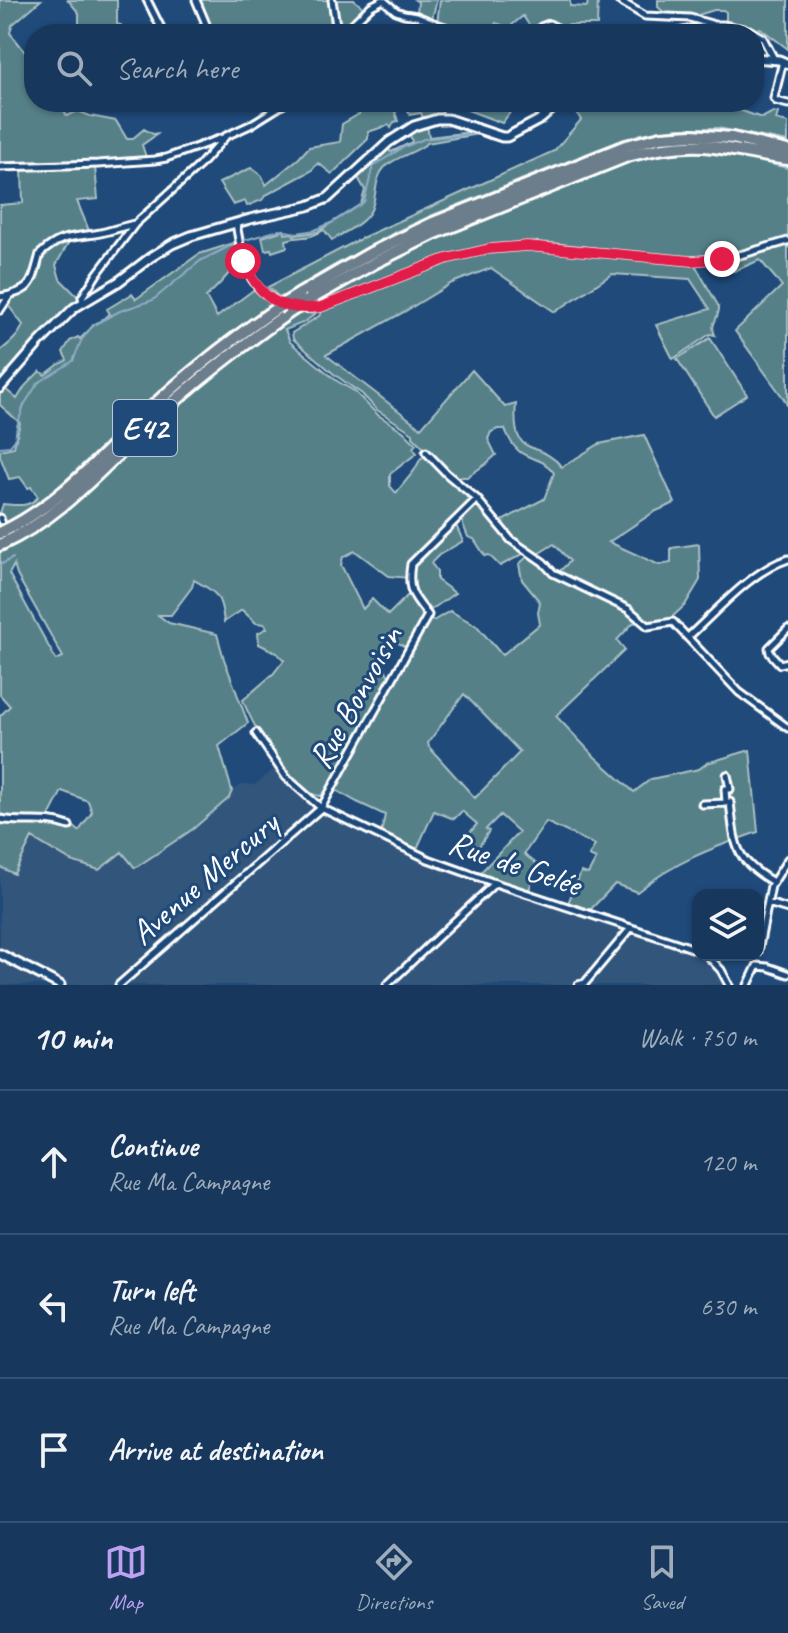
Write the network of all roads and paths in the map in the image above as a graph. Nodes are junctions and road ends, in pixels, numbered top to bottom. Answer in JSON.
{"nodes":[{"id":1,"x":147,"y":0,"type":"edge"},
{"id":2,"x":196,"y":0,"type":"edge"},
{"id":3,"x":332,"y":0,"type":"edge"},
{"id":4,"x":618,"y":0,"type":"edge"},
{"id":5,"x":159,"y":24,"type":"edge"},
{"id":6,"x":206,"y":24,"type":"edge"},
{"id":7,"x":338,"y":24,"type":"edge"},
{"id":8,"x":354,"y":24,"type":"edge"},
{"id":9,"x":436,"y":24,"type":"edge"},
{"id":10,"x":709,"y":24,"type":"edge"},
{"id":11,"x":764,"y":39,"type":"edge"},
{"id":12,"x":782,"y":62,"type":"edge"},
{"id":13,"x":788,"y":104,"type":"edge"},
{"id":14,"x":271,"y":112,"type":"edge"},
{"id":15,"x":549,"y":112,"type":"edge"},
{"id":16,"x":226,"y":136,"type":"junction"},
{"id":17,"x":710,"y":136,"type":"junction"},
{"id":18,"x":788,"y":144,"type":"edge"},
{"id":19,"x":786,"y":158,"type":"edge"},
{"id":20,"x":0,"y":167,"type":"edge"},
{"id":21,"x":236,"y":223,"type":"junction"},
{"id":22,"x":135,"y":224,"type":"junction"},
{"id":23,"x":788,"y":241,"type":"edge"},
{"id":24,"x":10,"y":295,"type":"junction"},
{"id":25,"x":0,"y":297,"type":"edge"},
{"id":26,"x":304,"y":297,"type":"junction"},
{"id":27,"x":83,"y":302,"type":"junction"},
{"id":28,"x":0,"y":310,"type":"edge"},
{"id":29,"x":0,"y":388,"type":"edge"},
{"id":30,"x":426,"y":452,"type":"dead end"},
{"id":31,"x":477,"y":499,"type":"junction"},
{"id":32,"x":0,"y":533,"type":"edge"},
{"id":33,"x":0,"y":545,"type":"edge"},
{"id":34,"x":788,"y":559,"type":"edge"},
{"id":35,"x":788,"y":629,"type":"edge"},
{"id":36,"x":688,"y":637,"type":"junction"},
{"id":37,"x":788,"y":662,"type":"edge"},
{"id":38,"x":788,"y":728,"type":"edge"},
{"id":39,"x":256,"y":733,"type":"dead end"},
{"id":40,"x":727,"y":775,"type":"dead end"},
{"id":41,"x":726,"y":803,"type":"junction"},
{"id":42,"x":702,"y":804,"type":"dead end"},
{"id":43,"x":321,"y":808,"type":"junction"},
{"id":44,"x":0,"y":819,"type":"edge"},
{"id":45,"x":69,"y":826,"type":"dead end"},
{"id":46,"x":788,"y":859,"type":"edge"},
{"id":47,"x":773,"y":882,"type":"junction"},
{"id":48,"x":495,"y":883,"type":"junction"},
{"id":49,"x":768,"y":903,"type":"junction"},
{"id":50,"x":788,"y":909,"type":"edge"},
{"id":51,"x":764,"y":923,"type":"edge"},
{"id":52,"x":631,"y":928,"type":"junction"},
{"id":53,"x":692,"y":948,"type":"edge"},
{"id":54,"x":0,"y":954,"type":"edge"},
{"id":55,"x":713,"y":961,"type":"edge"},
{"id":56,"x":757,"y":961,"type":"edge"},
{"id":57,"x":757,"y":966,"type":"junction"},
{"id":58,"x":788,"y":974,"type":"edge"},
{"id":59,"x":60,"y":985,"type":"edge"},
{"id":60,"x":119,"y":985,"type":"edge"},
{"id":61,"x":387,"y":985,"type":"edge"},
{"id":62,"x":578,"y":985,"type":"edge"},
{"id":63,"x":729,"y":985,"type":"edge"},
{"id":64,"x":748,"y":985,"type":"edge"}],
"edges":[{"from":1,"to":5,"type":"street"},
{"from":2,"to":6,"type":"street"},
{"from":3,"to":7,"type":"street"},
{"from":4,"to":10,"type":"street"},
{"from":8,"to":9,"type":"street"},
{"from":11,"to":12,"type":"street"},
{"from":12,"to":13,"type":"street"},
{"from":14,"to":16,"type":"street"},
{"from":15,"to":21,"type":"street"},
{"from":16,"to":20,"type":"street"},
{"from":16,"to":22,"type":"street"},
{"from":17,"to":18,"type":"highway"},
{"from":17,"to":19,"type":"highway","number":"E42"},
{"from":17,"to":26,"type":"highway","number":"E42"},
{"from":19,"to":26,"type":"highway","number":"E42"},
{"from":21,"to":23,"type":"street"},
{"from":21,"to":27,"type":"street"},
{"from":22,"to":24,"type":"street"},
{"from":22,"to":27,"type":"street"},
{"from":24,"to":25,"type":"street"},
{"from":24,"to":28,"type":"street"},
{"from":26,"to":32,"type":"highway","number":"E42","bridge":true},
{"from":26,"to":33,"type":"highway","number":"E42","bridge":true},
{"from":27,"to":29,"type":"street"},
{"from":30,"to":31,"type":"street"},
{"from":31,"to":36,"type":"street"},
{"from":31,"to":43,"type":"street","name":"Rue Bonvoisin"},
{"from":34,"to":36,"type":"street"},
{"from":35,"to":37,"type":"street"},
{"from":36,"to":38,"type":"street"},
{"from":39,"to":43,"type":"street","name":"Rue de Gelée"},
{"from":40,"to":41,"type":"street"},
{"from":41,"to":42,"type":"street"},
{"from":41,"to":47,"type":"street"},
{"from":43,"to":48,"type":"street","name":"Rue de Gelée"},
{"from":43,"to":60,"type":"street","name":"Avenue Mercury"},
{"from":44,"to":45,"type":"street"},
{"from":46,"to":47,"type":"street"},
{"from":47,"to":49,"type":"street"},
{"from":48,"to":52,"type":"street","name":"Rue de Gelée"},
{"from":48,"to":61,"type":"street"},
{"from":49,"to":50,"type":"street"},
{"from":49,"to":51,"type":"street"},
{"from":52,"to":53,"type":"street","name":"Rue de Gelée"},
{"from":52,"to":62,"type":"street"},
{"from":54,"to":59,"type":"street"},
{"from":55,"to":63,"type":"street"},
{"from":56,"to":57,"type":"street"},
{"from":57,"to":58,"type":"street"},
{"from":57,"to":64,"type":"street"}]}
